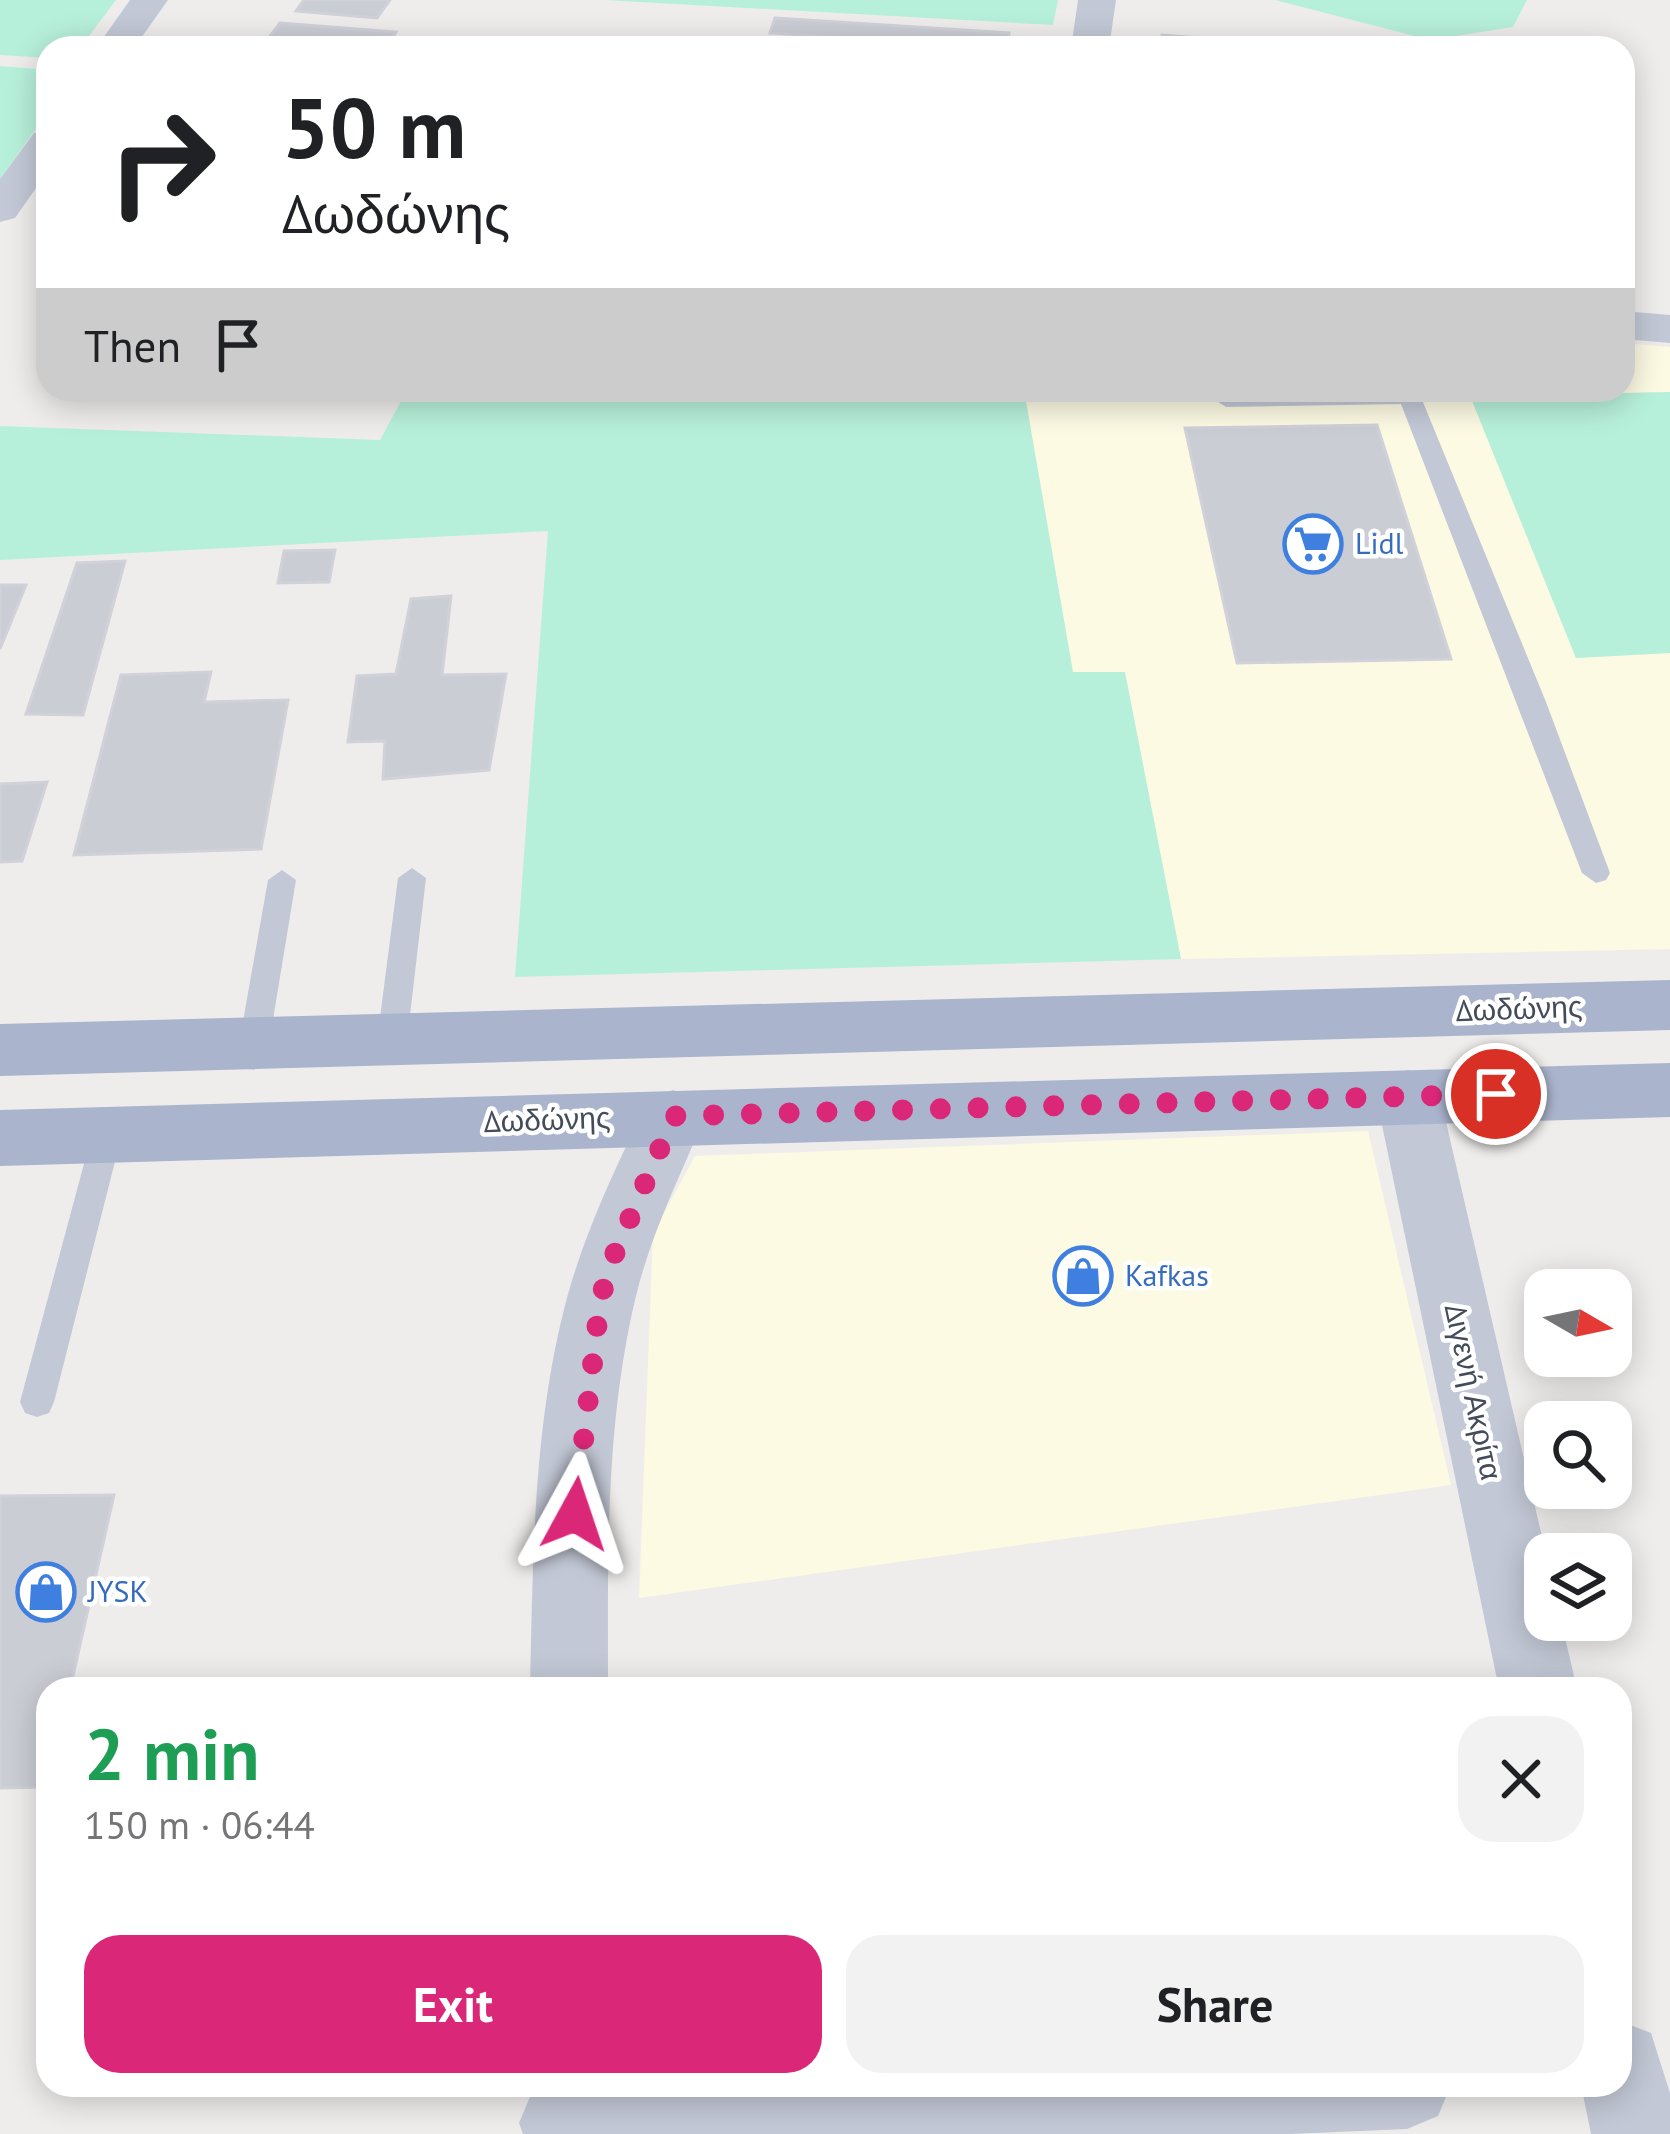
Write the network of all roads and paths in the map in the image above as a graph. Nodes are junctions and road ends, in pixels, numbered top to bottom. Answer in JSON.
{"nodes":[{"id":1,"x":149,"y":0,"type":"edge"},
{"id":2,"x":1097,"y":0,"type":"edge"},
{"id":3,"x":124,"y":36,"type":"edge"},
{"id":4,"x":1092,"y":36,"type":"edge"},
{"id":5,"x":36,"y":167,"type":"edge"},
{"id":6,"x":19,"y":202,"type":"edge"},
{"id":7,"x":1635,"y":326,"type":"edge"},
{"id":8,"x":1670,"y":328,"type":"edge"},
{"id":9,"x":1412,"y":402,"type":"edge"},
{"id":10,"x":1596,"y":873,"type":"dead end"},
{"id":11,"x":412,"y":878,"type":"dead end"},
{"id":12,"x":282,"y":880,"type":"dead end"},
{"id":13,"x":1670,"y":1005,"type":"edge"},
{"id":14,"x":392,"y":1041,"type":"junction"},
{"id":15,"x":254,"y":1044,"type":"junction"},
{"id":16,"x":0,"y":1050,"type":"edge"},
{"id":17,"x":1670,"y":1090,"type":"edge"},
{"id":18,"x":1408,"y":1096,"type":"junction"},
{"id":19,"x":674,"y":1116,"type":"junction"},
{"id":20,"x":107,"y":1134,"type":"junction"},
{"id":21,"x":0,"y":1138,"type":"edge"},
{"id":22,"x":37,"y":1402,"type":"dead end"},
{"id":23,"x":569,"y":1677,"type":"edge"},
{"id":24,"x":1535,"y":1677,"type":"edge"},
{"id":25,"x":1057,"y":2097,"type":"edge"},
{"id":26,"x":563,"y":2114,"type":"edge"}],
"edges":[{"from":1,"to":3,"type":"street"},
{"from":2,"to":4,"type":"street"},
{"from":5,"to":6,"type":"street"},
{"from":7,"to":8,"type":"street"},
{"from":9,"to":10,"type":"lane"},
{"from":11,"to":14,"type":"lane"},
{"from":12,"to":15,"type":"lane"},
{"from":13,"to":14,"type":"main road","name":"Δωδώνης"},
{"from":14,"to":15,"type":"main road","name":"Δωδώνης"},
{"from":15,"to":16,"type":"main road","name":"Δωδώνης"},
{"from":17,"to":18,"type":"main road","name":"Δωδώνης"},
{"from":18,"to":19,"type":"main road","name":"Δωδώνης"},
{"from":18,"to":24,"type":"street","name":"Διγενή Ακρίτα"},
{"from":19,"to":20,"type":"main road","name":"Δωδώνης"},
{"from":19,"to":23,"type":"street"},
{"from":20,"to":21,"type":"main road","name":"Δωδώνης"},
{"from":20,"to":22,"type":"lane"},
{"from":25,"to":26,"type":"street"}]}
